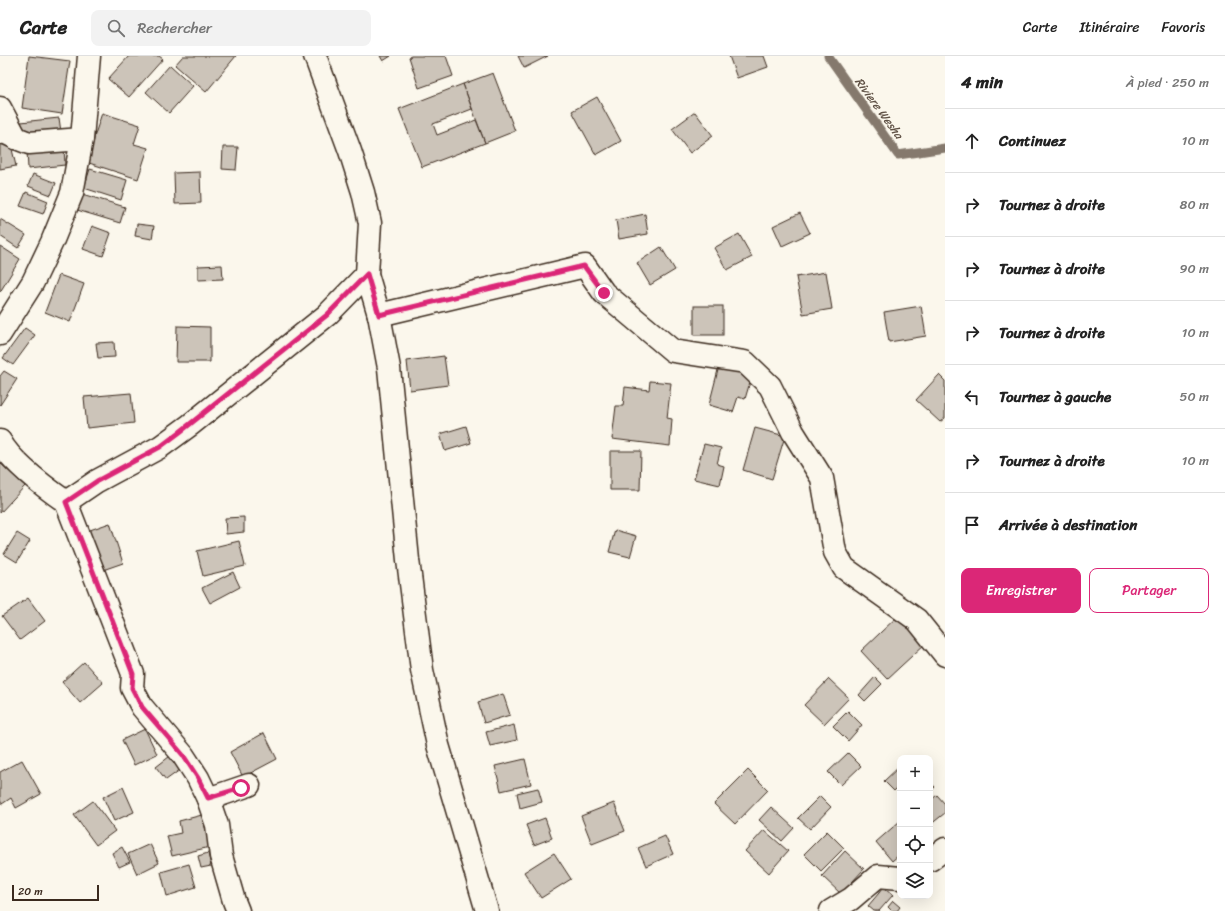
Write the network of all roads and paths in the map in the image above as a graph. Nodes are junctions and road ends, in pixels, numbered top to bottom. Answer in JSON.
{"nodes":[{"id":1,"x":89,"y":56,"type":"edge"},
{"id":2,"x":315,"y":56,"type":"edge"},
{"id":3,"x":0,"y":108,"type":"edge"},
{"id":4,"x":8,"y":136,"type":"edge"},
{"id":5,"x":82,"y":139,"type":"junction"},
{"id":6,"x":367,"y":274,"type":"junction"},
{"id":7,"x":379,"y":315,"type":"junction"},
{"id":8,"x":0,"y":334,"type":"edge"},
{"id":9,"x":0,"y":441,"type":"edge"},
{"id":10,"x":66,"y":502,"type":"junction"},
{"id":11,"x":945,"y":655,"type":"edge"},
{"id":12,"x":249,"y":785,"type":"dead end"},
{"id":13,"x":208,"y":798,"type":"junction"},
{"id":14,"x":945,"y":849,"type":"edge"},
{"id":15,"x":933,"y":858,"type":"edge"},
{"id":16,"x":897,"y":878,"type":"edge"},
{"id":17,"x":238,"y":911,"type":"edge"},
{"id":18,"x":486,"y":911,"type":"edge"},
{"id":19,"x":831,"y":911,"type":"edge"}],
"edges":[{"from":1,"to":5,"type":"street"},
{"from":2,"to":6,"type":"street"},
{"from":3,"to":4,"type":"street"},
{"from":4,"to":5,"type":"street"},
{"from":5,"to":8,"type":"street"},
{"from":6,"to":7,"type":"street"},
{"from":6,"to":10,"type":"street"},
{"from":7,"to":11,"type":"street"},
{"from":7,"to":18,"type":"street"},
{"from":9,"to":10,"type":"street"},
{"from":10,"to":13,"type":"street"},
{"from":12,"to":13,"type":"street"},
{"from":13,"to":17,"type":"street"},
{"from":14,"to":15,"type":"street"},
{"from":16,"to":19,"type":"street"}]}
